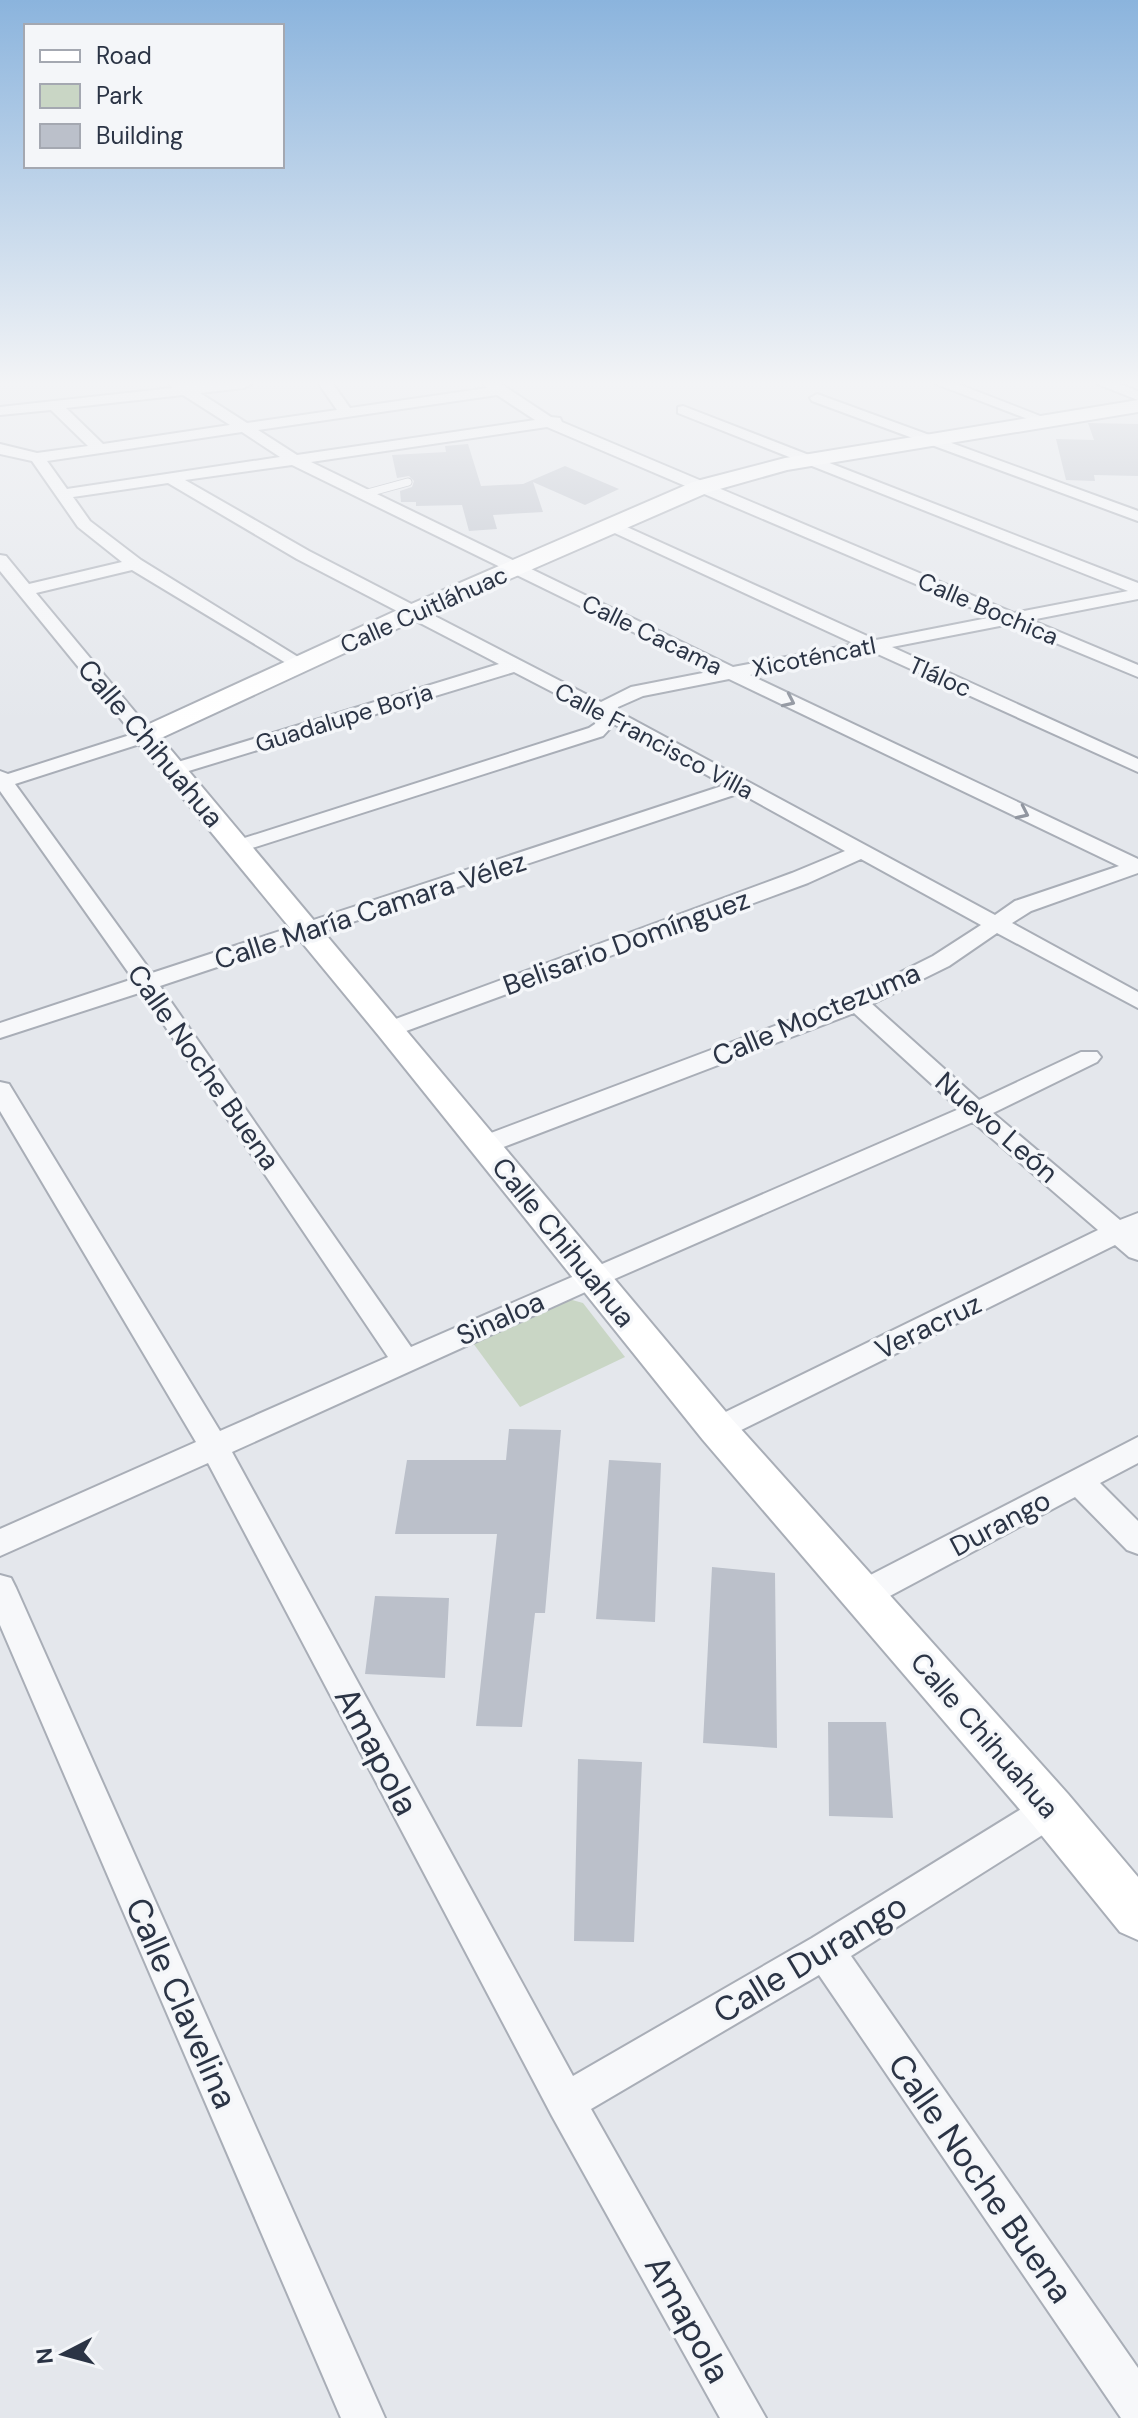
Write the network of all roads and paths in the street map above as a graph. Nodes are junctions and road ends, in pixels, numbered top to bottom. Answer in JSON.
{"nodes":[{"id":1,"x":65,"y":497,"type":"edge"},
{"id":2,"x":202,"y":497,"type":"edge"},
{"id":3,"x":370,"y":497,"type":"edge"},
{"id":4,"x":679,"y":497,"type":"edge"},
{"id":5,"x":724,"y":497,"type":"edge"},
{"id":6,"x":904,"y":497,"type":"edge"},
{"id":7,"x":1086,"y":497,"type":"edge"},
{"id":8,"x":1138,"y":516,"type":"edge"},
{"id":9,"x":612,"y":526,"type":"junction"},
{"id":10,"x":0,"y":560,"type":"edge"},
{"id":11,"x":135,"y":564,"type":"junction"},
{"id":12,"x":517,"y":569,"type":"junction"},
{"id":13,"x":23,"y":591,"type":"junction"},
{"id":14,"x":1138,"y":591,"type":"edge"},
{"id":15,"x":411,"y":613,"type":"junction"},
{"id":16,"x":1010,"y":619,"type":"junction"},
{"id":17,"x":870,"y":646,"type":"junction"},
{"id":18,"x":302,"y":665,"type":"junction"},
{"id":19,"x":513,"y":666,"type":"junction"},
{"id":20,"x":1138,"y":672,"type":"edge"},
{"id":21,"x":731,"y":673,"type":"junction"},
{"id":22,"x":607,"y":713,"type":"junction"},
{"id":23,"x":145,"y":736,"type":"junction"},
{"id":24,"x":1138,"y":766,"type":"edge"},
{"id":25,"x":175,"y":769,"type":"junction"},
{"id":26,"x":1,"y":781,"type":"edge"},
{"id":27,"x":739,"y":787,"type":"junction"},
{"id":28,"x":239,"y":846,"type":"junction"},
{"id":29,"x":860,"y":852,"type":"junction"},
{"id":30,"x":1137,"y":866,"type":"edge"},
{"id":31,"x":999,"y":924,"type":"junction"},
{"id":32,"x":306,"y":930,"type":"junction"},
{"id":33,"x":147,"y":983,"type":"junction"},
{"id":34,"x":1138,"y":1001,"type":"edge"},
{"id":35,"x":857,"y":1003,"type":"junction"},
{"id":36,"x":390,"y":1029,"type":"junction"},
{"id":37,"x":0,"y":1031,"type":"edge"},
{"id":38,"x":1089,"y":1057,"type":"dead end"},
{"id":39,"x":0,"y":1090,"type":"edge"},
{"id":40,"x":976,"y":1111,"type":"junction"},
{"id":41,"x":484,"y":1145,"type":"junction"},
{"id":42,"x":1131,"y":1235,"type":"edge"},
{"id":43,"x":593,"y":1277,"type":"junction"},
{"id":44,"x":405,"y":1360,"type":"junction"},
{"id":45,"x":717,"y":1429,"type":"junction"},
{"id":46,"x":214,"y":1447,"type":"junction"},
{"id":47,"x":1138,"y":1449,"type":"edge"},
{"id":48,"x":1079,"y":1481,"type":"junction"},
{"id":49,"x":1138,"y":1541,"type":"edge"},
{"id":50,"x":0,"y":1543,"type":"edge"},
{"id":51,"x":0,"y":1588,"type":"edge"},
{"id":52,"x":862,"y":1595,"type":"junction"},
{"id":53,"x":1051,"y":1810,"type":"junction"},
{"id":54,"x":1138,"y":1915,"type":"edge"},
{"id":55,"x":825,"y":1951,"type":"junction"},
{"id":56,"x":566,"y":2102,"type":"junction"},
{"id":57,"x":1138,"y":2405,"type":"edge"},
{"id":58,"x":363,"y":2418,"type":"edge"},
{"id":59,"x":744,"y":2418,"type":"edge"}],
"edges":[{"from":1,"to":11,"type":"street"},
{"from":2,"to":15,"type":"street","name":"Calle Francisco Villa"},
{"from":3,"to":12,"type":"street","name":"Calle Cacama"},
{"from":4,"to":9,"type":"street","name":"Calle Cuitláhuac"},
{"from":5,"to":16,"type":"street","name":"Calle Bochica"},
{"from":6,"to":14,"type":"street"},
{"from":7,"to":8,"type":"street"},
{"from":9,"to":12,"type":"street","name":"Calle Cuitláhuac"},
{"from":9,"to":17,"type":"street","name":"Tláloc"},
{"from":10,"to":13,"type":"street","name":"Calle Chihuahua"},
{"from":11,"to":13,"type":"street"},
{"from":11,"to":18,"type":"street"},
{"from":12,"to":15,"type":"street","name":"Calle Cuitláhuac"},
{"from":12,"to":21,"type":"street","name":"Calle Cacama"},
{"from":13,"to":23,"type":"street","name":"Calle Chihuahua"},
{"from":14,"to":16,"type":"street","name":"Xicoténcatl"},
{"from":15,"to":18,"type":"street","name":"Calle Cuitláhuac"},
{"from":15,"to":19,"type":"street","name":"Calle Francisco Villa"},
{"from":16,"to":17,"type":"street","name":"Xicoténcatl"},
{"from":16,"to":20,"type":"street","name":"Calle Bochica"},
{"from":17,"to":21,"type":"street","name":"Xicoténcatl"},
{"from":17,"to":24,"type":"street","name":"Tláloc"},
{"from":18,"to":23,"type":"street","name":"Calle Cuitláhuac"},
{"from":19,"to":22,"type":"street","name":"Calle Francisco Villa"},
{"from":19,"to":25,"type":"street","name":"Guadalupe Borja"},
{"from":21,"to":22,"type":"street","name":"Xicoténcatl"},
{"from":21,"to":30,"type":"street","name":"Calle Cacama","one_way":true},
{"from":22,"to":27,"type":"street","name":"Calle Francisco Villa"},
{"from":22,"to":28,"type":"street","name":"Xicoténcatl"},
{"from":23,"to":25,"type":"street","name":"Calle Chihuahua"},
{"from":23,"to":26,"type":"street","name":"Calle Cuitláhuac"},
{"from":25,"to":28,"type":"street","name":"Calle Chihuahua"},
{"from":26,"to":33,"type":"street","name":"Calle Noche Buena"},
{"from":27,"to":29,"type":"street","name":"Calle Francisco Villa"},
{"from":27,"to":32,"type":"street","name":"Calle María Camara Vélez"},
{"from":28,"to":32,"type":"street","name":"Calle Chihuahua"},
{"from":29,"to":31,"type":"street","name":"Calle Francisco Villa"},
{"from":29,"to":36,"type":"street","name":"Belisario Domínguez"},
{"from":30,"to":31,"type":"street","name":"Calle Moctezuma"},
{"from":31,"to":34,"type":"street","name":"Calle Francisco Villa"},
{"from":31,"to":35,"type":"street","name":"Calle Moctezuma"},
{"from":32,"to":33,"type":"street","name":"Calle María Camara Vélez"},
{"from":32,"to":36,"type":"street","name":"Calle Chihuahua"},
{"from":33,"to":37,"type":"street","name":"Calle María Camara Vélez"},
{"from":33,"to":44,"type":"street","name":"Calle Noche Buena"},
{"from":35,"to":40,"type":"street","name":"Nuevo León"},
{"from":35,"to":41,"type":"street","name":"Calle Moctezuma"},
{"from":36,"to":41,"type":"street","name":"Calle Chihuahua"},
{"from":38,"to":40,"type":"street","name":"Sinaloa"},
{"from":39,"to":46,"type":"street","name":"Amapola"},
{"from":40,"to":42,"type":"street","name":"Nuevo León"},
{"from":40,"to":43,"type":"street","name":"Sinaloa"},
{"from":41,"to":43,"type":"street","name":"Calle Chihuahua"},
{"from":42,"to":45,"type":"street","name":"Veracruz"},
{"from":43,"to":44,"type":"street","name":"Sinaloa"},
{"from":43,"to":45,"type":"street","name":"Calle Chihuahua"},
{"from":44,"to":46,"type":"street","name":"Sinaloa"},
{"from":45,"to":52,"type":"street","name":"Calle Chihuahua"},
{"from":46,"to":50,"type":"street","name":"Sinaloa"},
{"from":46,"to":56,"type":"street","name":"Amapola"},
{"from":47,"to":48,"type":"street","name":"Durango"},
{"from":48,"to":49,"type":"street"},
{"from":48,"to":52,"type":"street","name":"Durango"},
{"from":51,"to":58,"type":"street","name":"Calle Clavelina"},
{"from":52,"to":53,"type":"street","name":"Calle Chihuahua"},
{"from":53,"to":54,"type":"street","name":"Calle Chihuahua"},
{"from":53,"to":55,"type":"street","name":"Calle Durango"},
{"from":55,"to":56,"type":"street","name":"Calle Durango"},
{"from":55,"to":57,"type":"street","name":"Calle Noche Buena"},
{"from":56,"to":59,"type":"street","name":"Amapola"}]}
